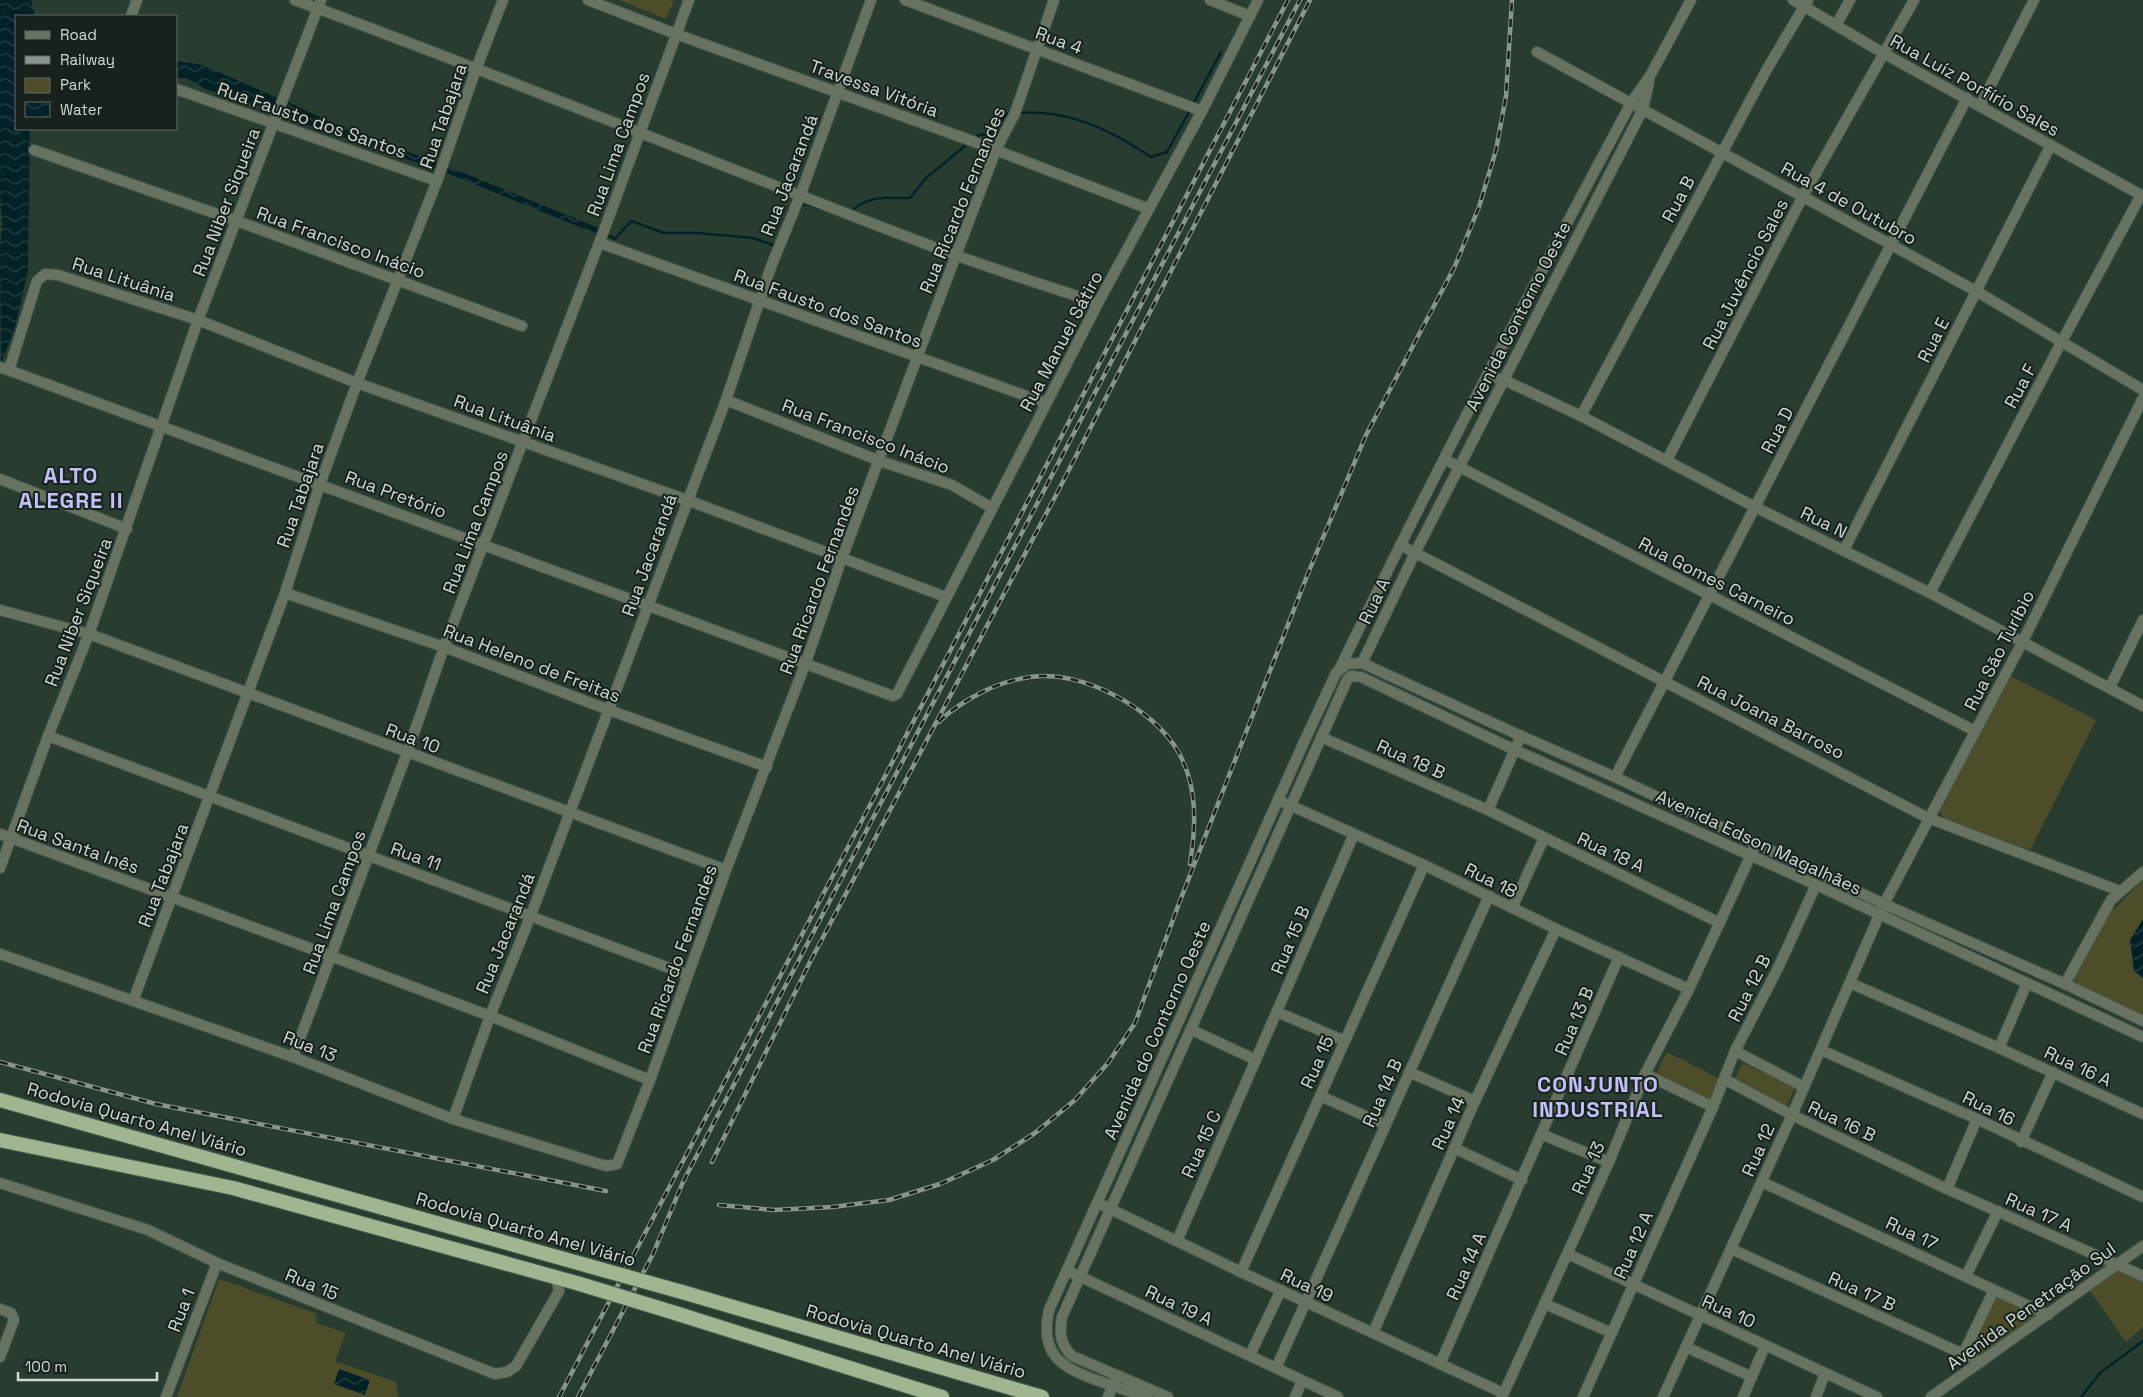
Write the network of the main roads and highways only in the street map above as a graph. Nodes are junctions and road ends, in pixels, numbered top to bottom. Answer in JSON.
{"nodes":[{"id":1,"x":0,"y":1100,"type":"edge"},
{"id":2,"x":0,"y":1140,"type":"edge"},
{"id":3,"x":942,"y":1397,"type":"edge"},
{"id":4,"x":1042,"y":1397,"type":"edge"}],
"edges":[{"from":1,"to":4,"type":"highway","name":"Rodovia Quarto Anel Viário","bridge":true},
{"from":2,"to":3,"type":"highway","bridge":true}]}
